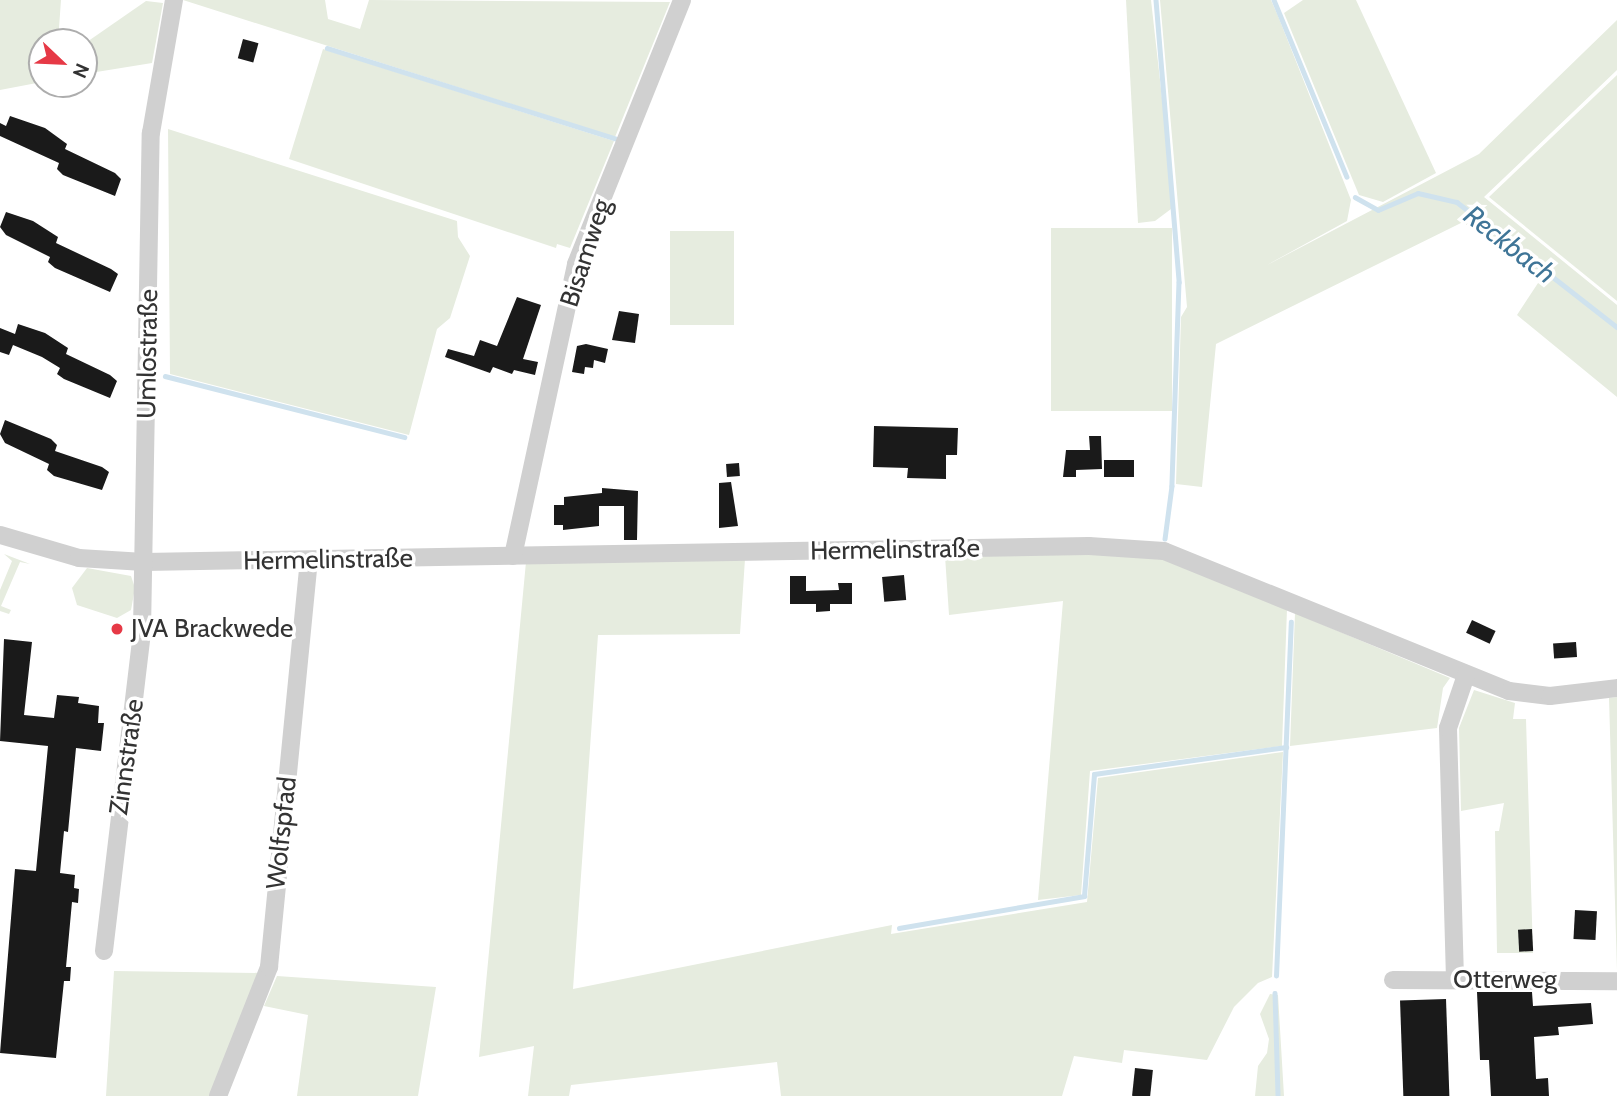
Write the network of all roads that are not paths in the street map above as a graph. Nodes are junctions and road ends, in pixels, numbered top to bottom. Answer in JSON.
{"nodes":[{"id":1,"x":174,"y":0,"type":"edge"},
{"id":2,"x":682,"y":0,"type":"edge"},
{"id":3,"x":0,"y":535,"type":"edge"},
{"id":4,"x":513,"y":556,"type":"junction"},
{"id":5,"x":309,"y":560,"type":"junction"},
{"id":6,"x":144,"y":562,"type":"junction"},
{"id":7,"x":1466,"y":675,"type":"junction"},
{"id":8,"x":1617,"y":688,"type":"edge"},
{"id":9,"x":104,"y":951,"type":"dead end"},
{"id":10,"x":1455,"y":979,"type":"junction"},
{"id":11,"x":1393,"y":980,"type":"dead end"},
{"id":12,"x":1617,"y":981,"type":"edge"},
{"id":13,"x":219,"y":1096,"type":"edge"}],
"edges":[{"from":1,"to":6,"type":"street","name":"Umlostraße"},
{"from":2,"to":4,"type":"street","name":"Bisamweg"},
{"from":3,"to":6,"type":"street"},
{"from":4,"to":5,"type":"street","name":"Hermelinstraße"},
{"from":4,"to":7,"type":"street","name":"Hermelinstraße"},
{"from":5,"to":6,"type":"street","name":"Hermelinstraße"},
{"from":5,"to":13,"type":"street","name":"Wolfspfad"},
{"from":6,"to":9,"type":"street","name":"Zinnstraße"},
{"from":7,"to":8,"type":"street","name":"Hermelinstraße"},
{"from":7,"to":10,"type":"street"},
{"from":10,"to":11,"type":"street","name":"Otterweg"},
{"from":10,"to":12,"type":"street","name":"Otterweg"}]}
